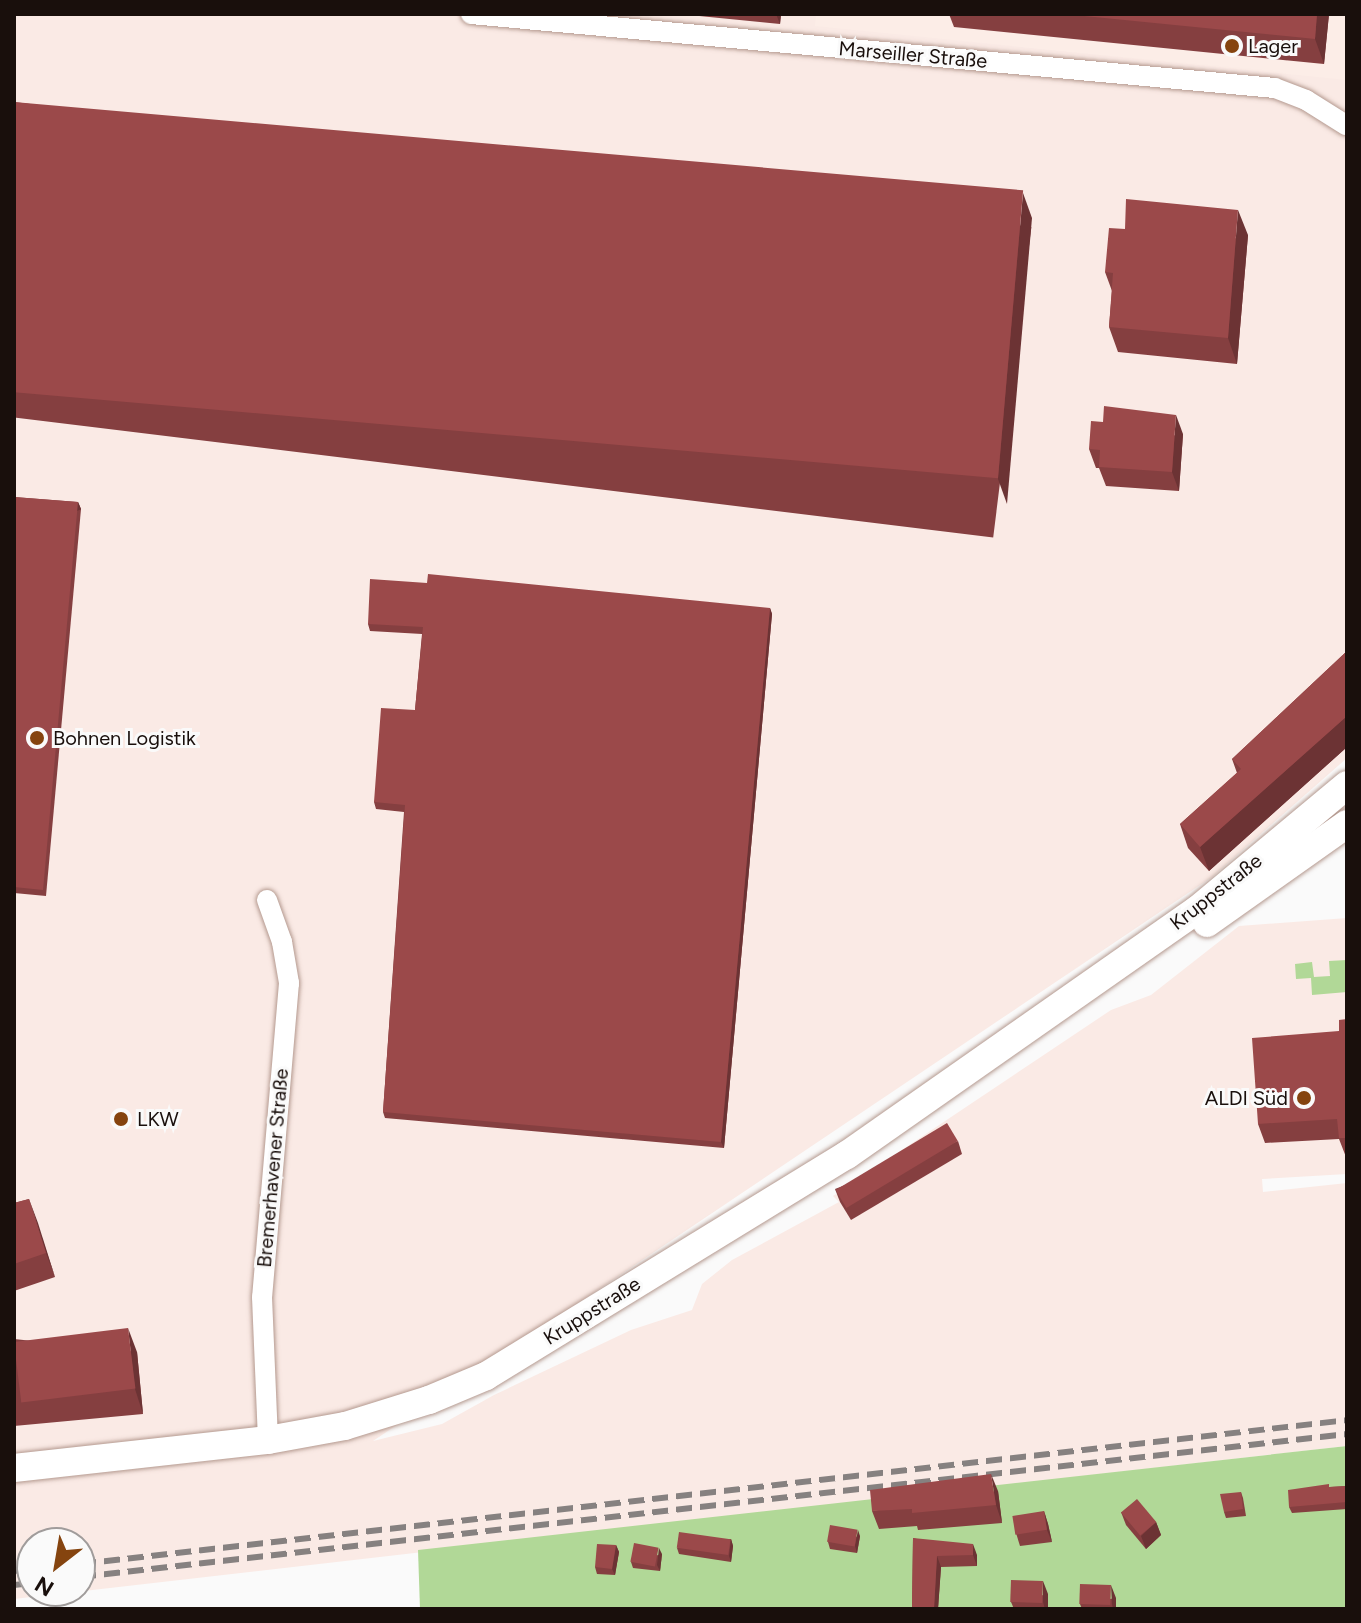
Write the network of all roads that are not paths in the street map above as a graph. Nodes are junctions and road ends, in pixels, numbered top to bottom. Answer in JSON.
{"nodes":[{"id":1,"x":471,"y":14,"type":"edge"},
{"id":2,"x":1346,"y":125,"type":"edge"},
{"id":3,"x":1339,"y":797,"type":"edge"},
{"id":4,"x":1343,"y":834,"type":"edge"},
{"id":5,"x":267,"y":900,"type":"dead end"},
{"id":6,"x":1100,"y":977,"type":"junction"},
{"id":7,"x":268,"y":1440,"type":"junction"},
{"id":8,"x":14,"y":1468,"type":"edge"}],
"edges":[{"from":1,"to":2,"type":"street","name":"Marseiller Straße"},
{"from":3,"to":4,"type":"street","name":"Kruppstraße"},
{"from":3,"to":6,"type":"street","name":"Kruppstraße"},
{"from":4,"to":6,"type":"street","name":"Kruppstraße"},
{"from":5,"to":7,"type":"street","name":"Bremerhavener Straße"},
{"from":6,"to":7,"type":"street","name":"Kruppstraße"},
{"from":7,"to":8,"type":"street","name":"Kruppstraße"}]}
